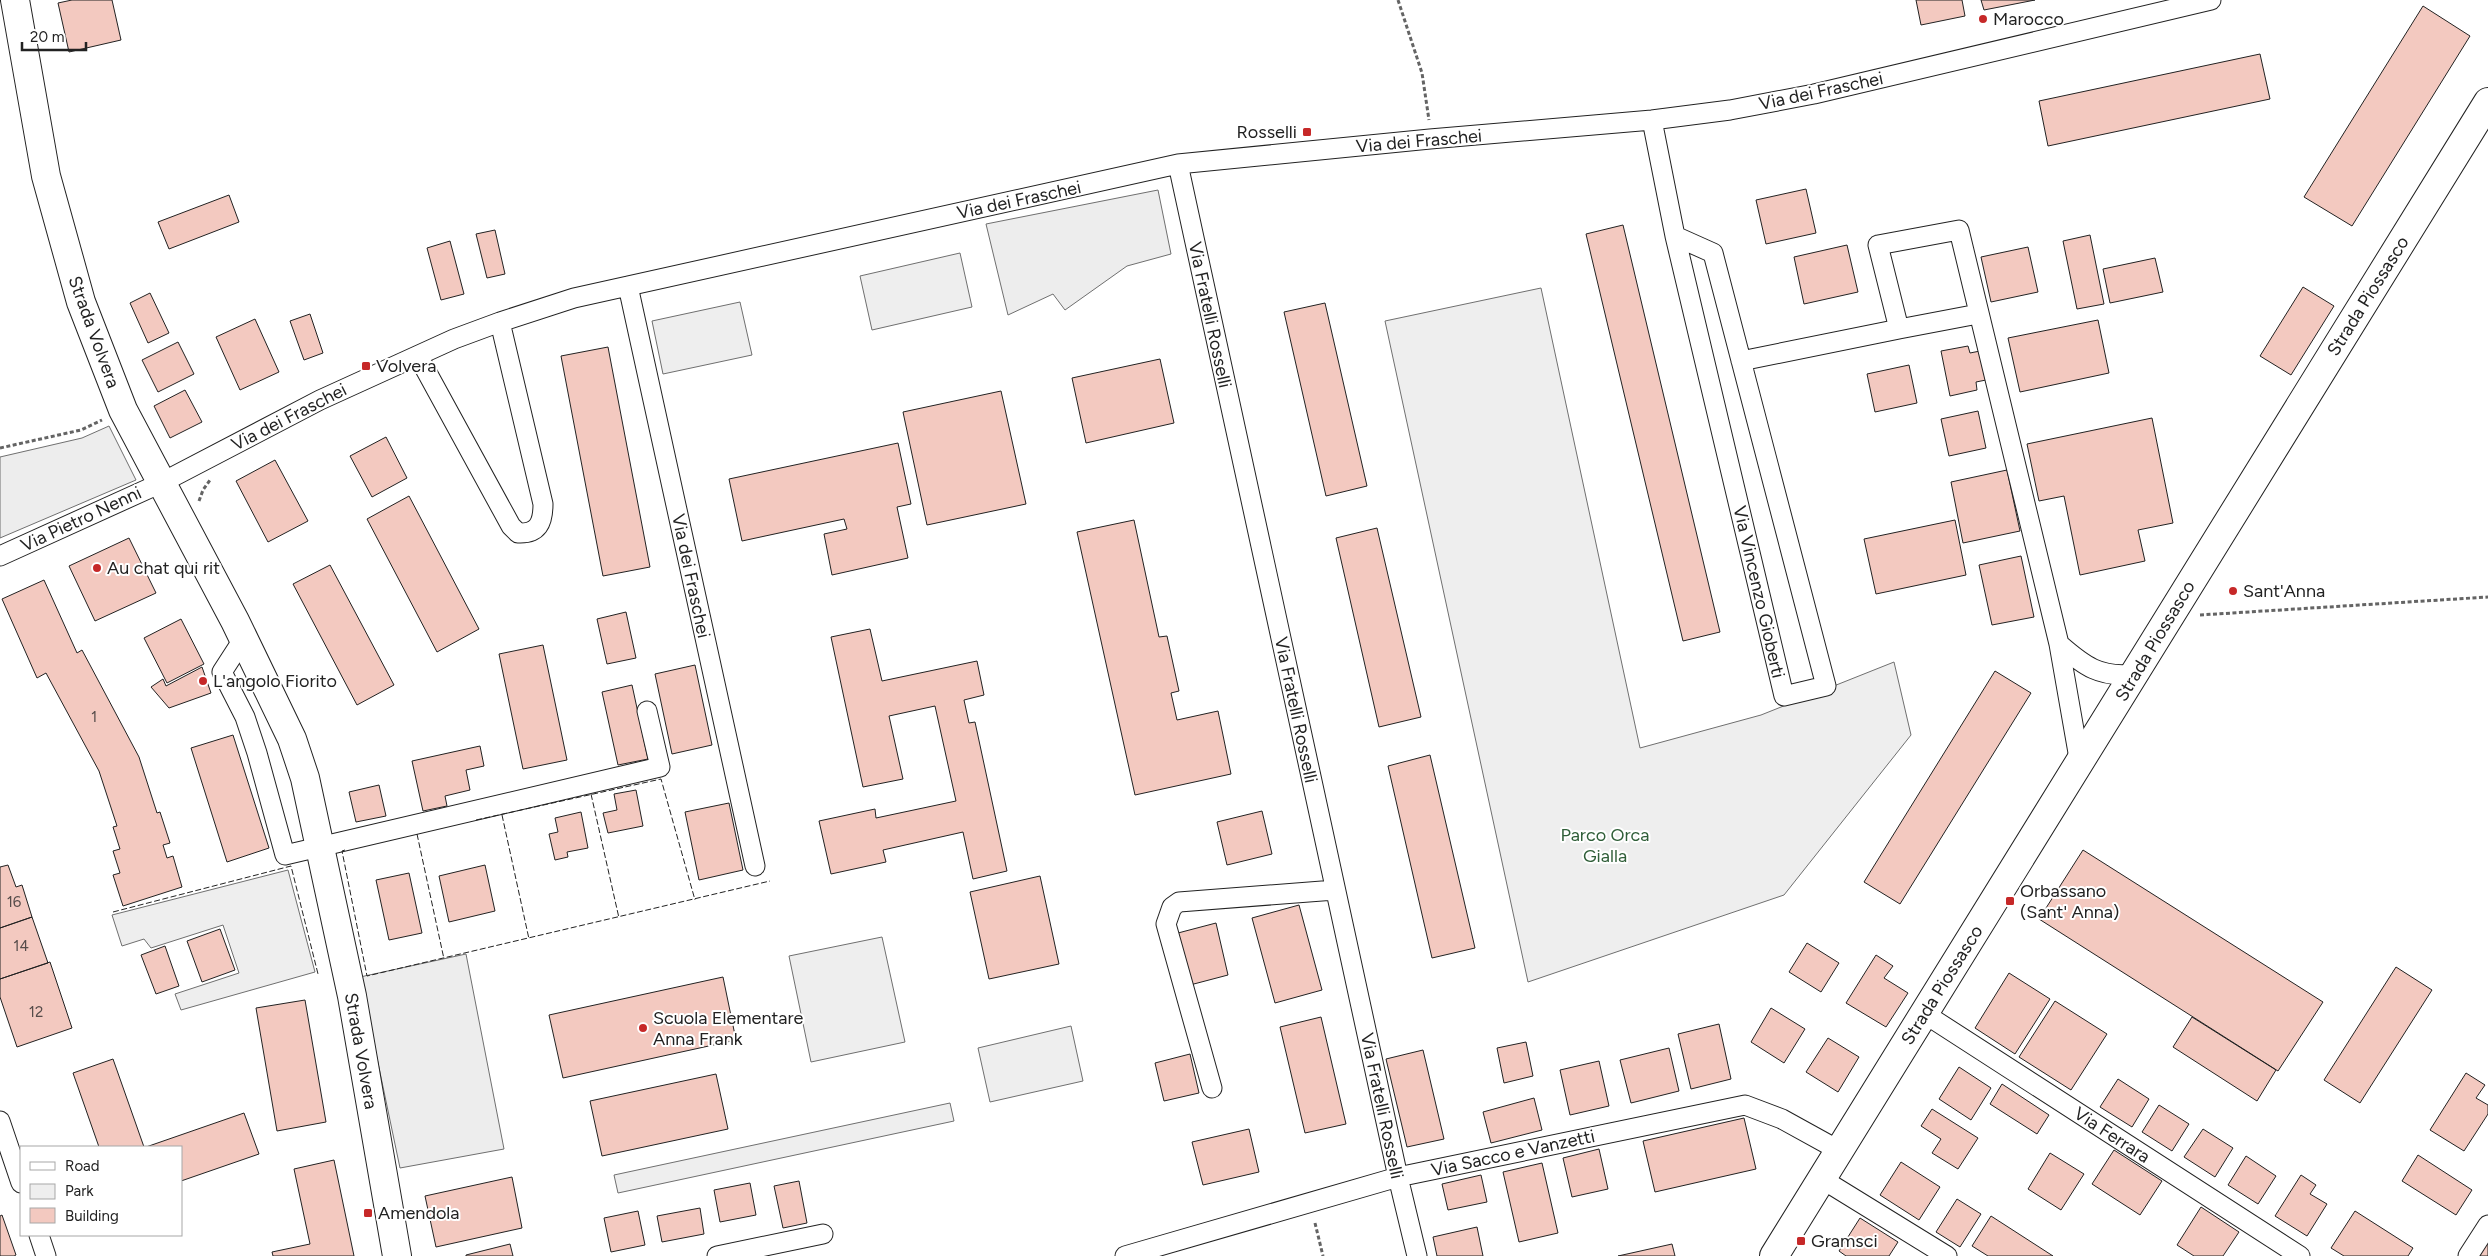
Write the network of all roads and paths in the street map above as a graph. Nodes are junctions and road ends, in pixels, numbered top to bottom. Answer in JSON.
{"nodes":[{"id":1,"x":15,"y":0,"type":"edge"},
{"id":2,"x":1398,"y":0,"type":"edge"},
{"id":3,"x":2211,"y":0,"type":"edge"},
{"id":4,"x":2488,"y":102,"type":"edge"},
{"id":5,"x":1652,"y":120,"type":"junction"},
{"id":6,"x":1430,"y":139,"type":"junction"},
{"id":7,"x":1178,"y":164,"type":"junction"},
{"id":8,"x":1674,"y":236,"type":"junction"},
{"id":9,"x":628,"y":286,"type":"junction"},
{"id":10,"x":1978,"y":314,"type":"junction"},
{"id":11,"x":500,"y":322,"type":"junction"},
{"id":12,"x":1899,"y":329,"type":"junction"},
{"id":13,"x":418,"y":356,"type":"junction"},
{"id":14,"x":1741,"y":361,"type":"junction"},
{"id":15,"x":123,"y":410,"type":"junction"},
{"id":16,"x":0,"y":448,"type":"edge"},
{"id":17,"x":161,"y":483,"type":"junction"},
{"id":18,"x":0,"y":556,"type":"edge"},
{"id":19,"x":2488,"y":597,"type":"edge"},
{"id":20,"x":2169,"y":617,"type":"junction"},
{"id":21,"x":244,"y":638,"type":"junction"},
{"id":22,"x":2059,"y":644,"type":"junction"},
{"id":23,"x":2134,"y":674,"type":"junction"},
{"id":24,"x":647,"y":711,"type":"dead end"},
{"id":25,"x":2080,"y":764,"type":"junction"},
{"id":26,"x":320,"y":848,"type":"junction"},
{"id":27,"x":755,"y":866,"type":"dead end"},
{"id":28,"x":1335,"y":890,"type":"junction"},
{"id":29,"x":1924,"y":1014,"type":"junction"},
{"id":30,"x":1212,"y":1088,"type":"dead end"},
{"id":31,"x":0,"y":1121,"type":"edge"},
{"id":32,"x":1840,"y":1151,"type":"junction"},
{"id":33,"x":1398,"y":1177,"type":"junction"},
{"id":34,"x":1822,"y":1179,"type":"junction"},
{"id":35,"x":20,"y":1180,"type":"edge"},
{"id":36,"x":1315,"y":1223,"type":"dead end"},
{"id":37,"x":2488,"y":1225,"type":"edge"},
{"id":38,"x":823,"y":1234,"type":"dead end"},
{"id":39,"x":39,"y":1236,"type":"edge"},
{"id":40,"x":46,"y":1256,"type":"edge"},
{"id":41,"x":397,"y":1256,"type":"edge"},
{"id":42,"x":717,"y":1256,"type":"edge"},
{"id":43,"x":1125,"y":1256,"type":"edge"},
{"id":44,"x":1323,"y":1256,"type":"edge"},
{"id":45,"x":1417,"y":1256,"type":"edge"},
{"id":46,"x":1774,"y":1256,"type":"edge"},
{"id":47,"x":1947,"y":1256,"type":"edge"},
{"id":48,"x":2300,"y":1256,"type":"edge"},
{"id":49,"x":2468,"y":1256,"type":"edge"}],
"edges":[{"from":1,"to":15,"type":"street","name":"Strada Volvera"},
{"from":2,"to":6,"type":"path"},
{"from":3,"to":5,"type":"street","name":"Via dei Fraschei"},
{"from":4,"to":20,"type":"street","name":"Strada Piossasco"},
{"from":5,"to":6,"type":"street","name":"Via dei Fraschei"},
{"from":5,"to":8,"type":"street","name":"Via Vincenzo Gioberti"},
{"from":6,"to":7,"type":"street","name":"Via dei Fraschei"},
{"from":7,"to":9,"type":"street","name":"Via dei Fraschei"},
{"from":7,"to":28,"type":"street","name":"Via Fratelli Rosselli"},
{"from":8,"to":14,"type":"street","name":"Via Vincenzo Gioberti"},
{"from":8,"to":14,"type":"street","name":"Via Vincenzo Gioberti"},
{"from":9,"to":11,"type":"street","name":"Via dei Fraschei"},
{"from":9,"to":27,"type":"street","name":"Via dei Fraschei"},
{"from":10,"to":12,"type":"street"},
{"from":10,"to":12,"type":"street"},
{"from":10,"to":22,"type":"street"},
{"from":11,"to":13,"type":"street","name":"Via dei Fraschei"},
{"from":11,"to":13,"type":"street"},
{"from":12,"to":14,"type":"street"},
{"from":13,"to":17,"type":"street","name":"Via dei Fraschei"},
{"from":15,"to":16,"type":"path"},
{"from":15,"to":17,"type":"street","name":"Strada Volvera"},
{"from":17,"to":18,"type":"street","name":"Via Pietro Nenni"},
{"from":17,"to":21,"type":"street","name":"Strada Volvera"},
{"from":19,"to":20,"type":"path"},
{"from":20,"to":23,"type":"street","name":"Strada Piossasco"},
{"from":21,"to":26,"type":"street","name":"Strada Volvera"},
{"from":21,"to":26,"type":"street"},
{"from":22,"to":23,"type":"street"},
{"from":22,"to":25,"type":"street"},
{"from":23,"to":25,"type":"street","name":"Strada Piossasco"},
{"from":24,"to":26,"type":"street"},
{"from":25,"to":29,"type":"street","name":"Strada Piossasco"},
{"from":26,"to":41,"type":"street","name":"Strada Volvera"},
{"from":28,"to":30,"type":"street"},
{"from":28,"to":33,"type":"street","name":"Via Fratelli Rosselli"},
{"from":29,"to":32,"type":"street","name":"Strada Piossasco"},
{"from":29,"to":48,"type":"street","name":"Via Ferrara"},
{"from":31,"to":35,"type":"street"},
{"from":32,"to":33,"type":"street","name":"Via Sacco e Vanzetti"},
{"from":32,"to":34,"type":"street","name":"Strada Piossasco"},
{"from":33,"to":43,"type":"street","name":"Via Sacco e Vanzetti"},
{"from":33,"to":45,"type":"street","name":"Via Fratelli Rosselli"},
{"from":34,"to":46,"type":"street","name":"Strada Piossasco"},
{"from":34,"to":47,"type":"street"},
{"from":36,"to":44,"type":"path"},
{"from":37,"to":49,"type":"street"},
{"from":38,"to":42,"type":"street"},
{"from":39,"to":40,"type":"street"}]}
